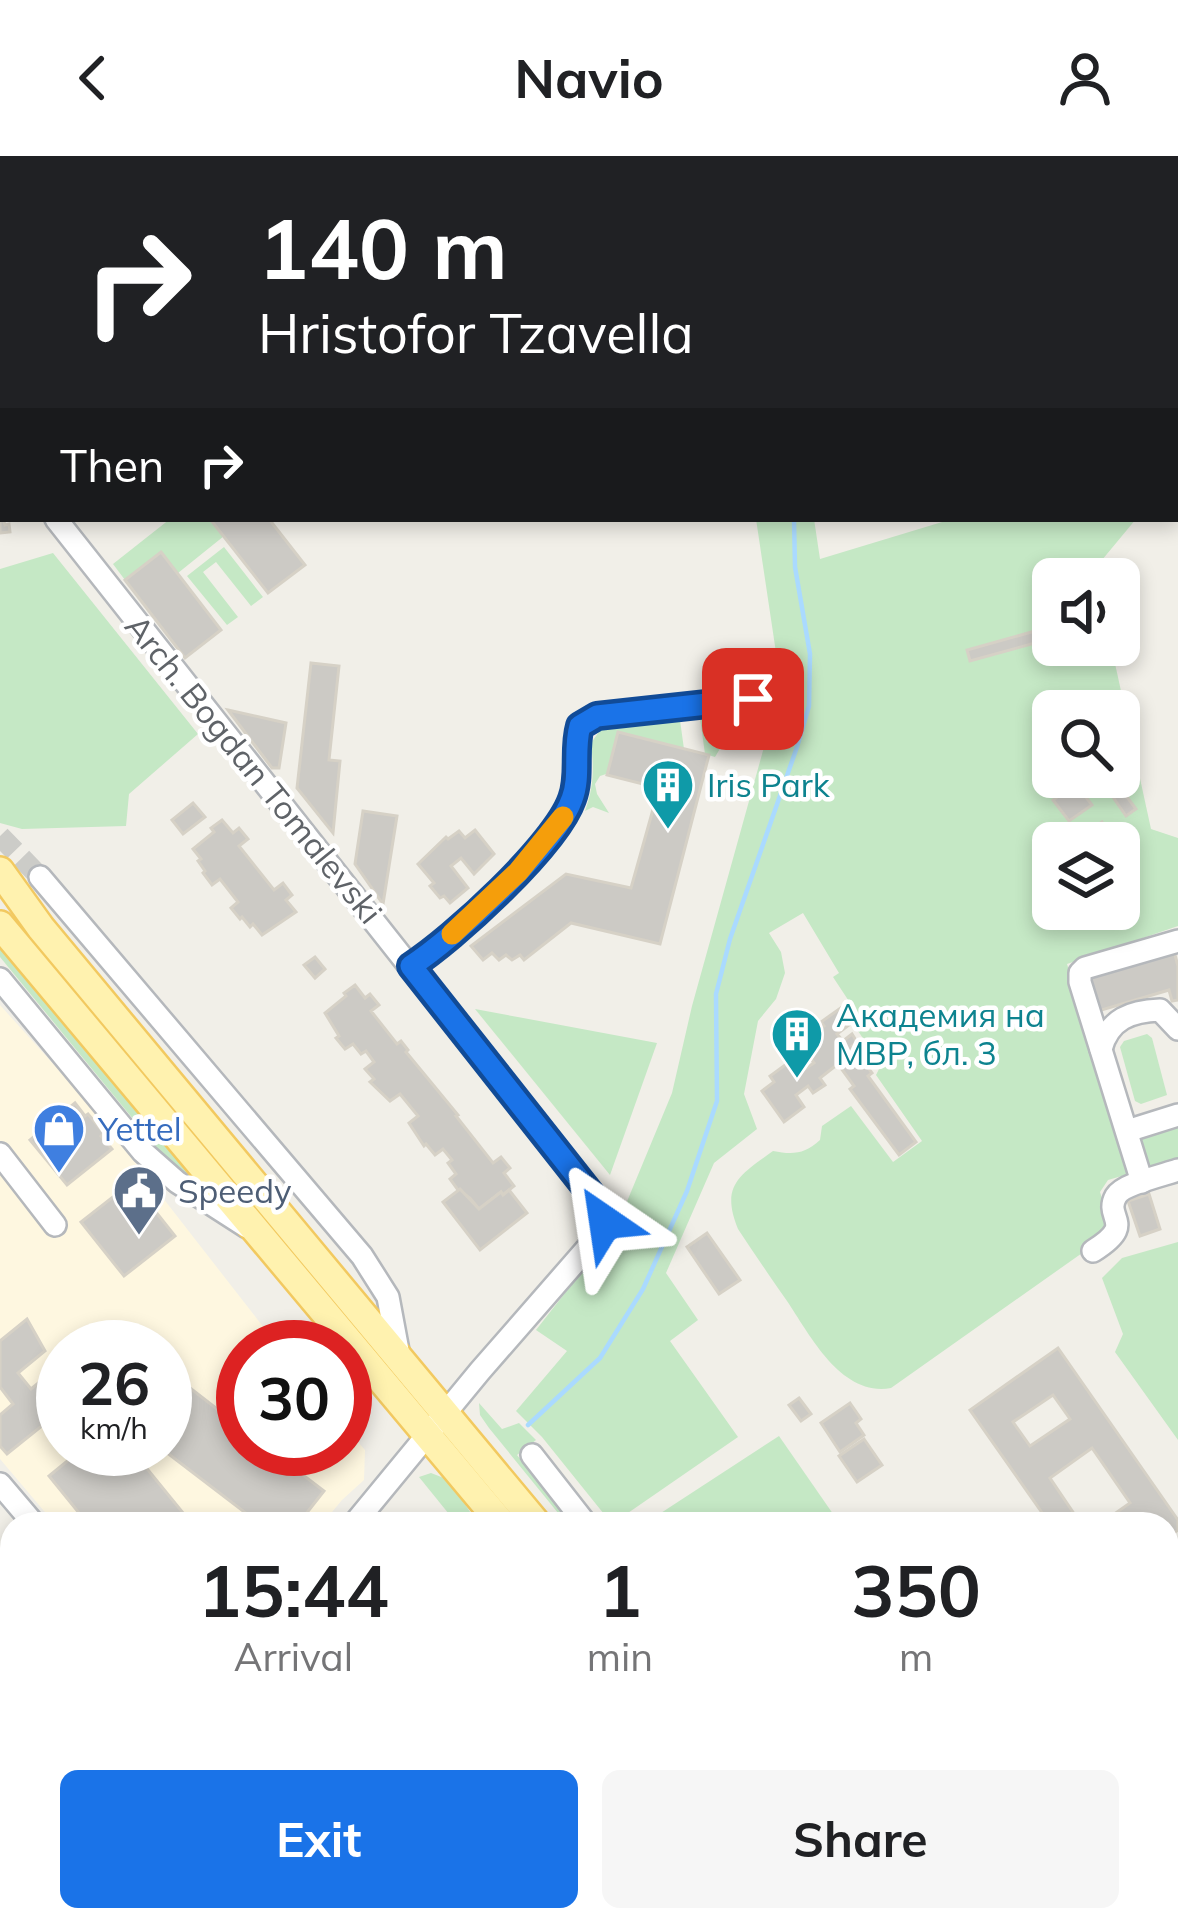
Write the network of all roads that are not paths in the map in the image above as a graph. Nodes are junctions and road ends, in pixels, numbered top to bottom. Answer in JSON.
{"nodes":[{"id":1,"x":58,"y":522,"type":"edge"},
{"id":2,"x":753,"y":699,"type":"dead end"},
{"id":3,"x":0,"y":871,"type":"edge"},
{"id":4,"x":40,"y":877,"type":"tunnel mouth"},
{"id":5,"x":0,"y":925,"type":"edge"},
{"id":6,"x":1178,"y":941,"type":"edge"},
{"id":7,"x":411,"y":966,"type":"junction"},
{"id":8,"x":0,"y":979,"type":"edge"},
{"id":9,"x":1178,"y":1029,"type":"edge"},
{"id":10,"x":1101,"y":1049,"type":"junction"},
{"id":11,"x":1178,"y":1115,"type":"edge"},
{"id":12,"x":1126,"y":1131,"type":"junction"},
{"id":13,"x":0,"y":1154,"type":"edge"},
{"id":14,"x":1178,"y":1170,"type":"edge"},
{"id":15,"x":1142,"y":1182,"type":"junction"},
{"id":16,"x":55,"y":1225,"type":"dead end"},
{"id":17,"x":261,"y":1237,"type":"junction"},
{"id":18,"x":1093,"y":1252,"type":"dead end"},
{"id":19,"x":399,"y":1356,"type":"junction"},
{"id":20,"x":437,"y":1425,"type":"junction"},
{"id":21,"x":532,"y":1455,"type":"dead end"},
{"id":22,"x":0,"y":1484,"type":"edge"},
{"id":23,"x":24,"y":1512,"type":"edge"},
{"id":24,"x":365,"y":1512,"type":"edge"},
{"id":25,"x":494,"y":1512,"type":"edge"},
{"id":26,"x":525,"y":1512,"type":"edge"},
{"id":27,"x":577,"y":1512,"type":"edge"}],
"edges":[{"from":1,"to":7,"type":"street","name":"Arch. Bogdan Tomalevski"},
{"from":2,"to":7,"type":"street"},
{"from":3,"to":19,"type":"main road"},
{"from":4,"to":19,"type":"street"},
{"from":5,"to":17,"type":"main road"},
{"from":6,"to":10,"type":"street"},
{"from":7,"to":20,"type":"street","name":"Arch. Bogdan Tomalevski"},
{"from":8,"to":17,"type":"street"},
{"from":9,"to":10,"type":"street"},
{"from":10,"to":12,"type":"street"},
{"from":11,"to":12,"type":"street"},
{"from":12,"to":15,"type":"street"},
{"from":13,"to":16,"type":"street"},
{"from":14,"to":15,"type":"street"},
{"from":15,"to":18,"type":"street"},
{"from":17,"to":20,"type":"main road"},
{"from":19,"to":20,"type":"main road"},
{"from":20,"to":24,"type":"street"},
{"from":20,"to":25,"type":"main road"},
{"from":20,"to":26,"type":"main road"},
{"from":21,"to":27,"type":"street"},
{"from":22,"to":23,"type":"street"}]}
